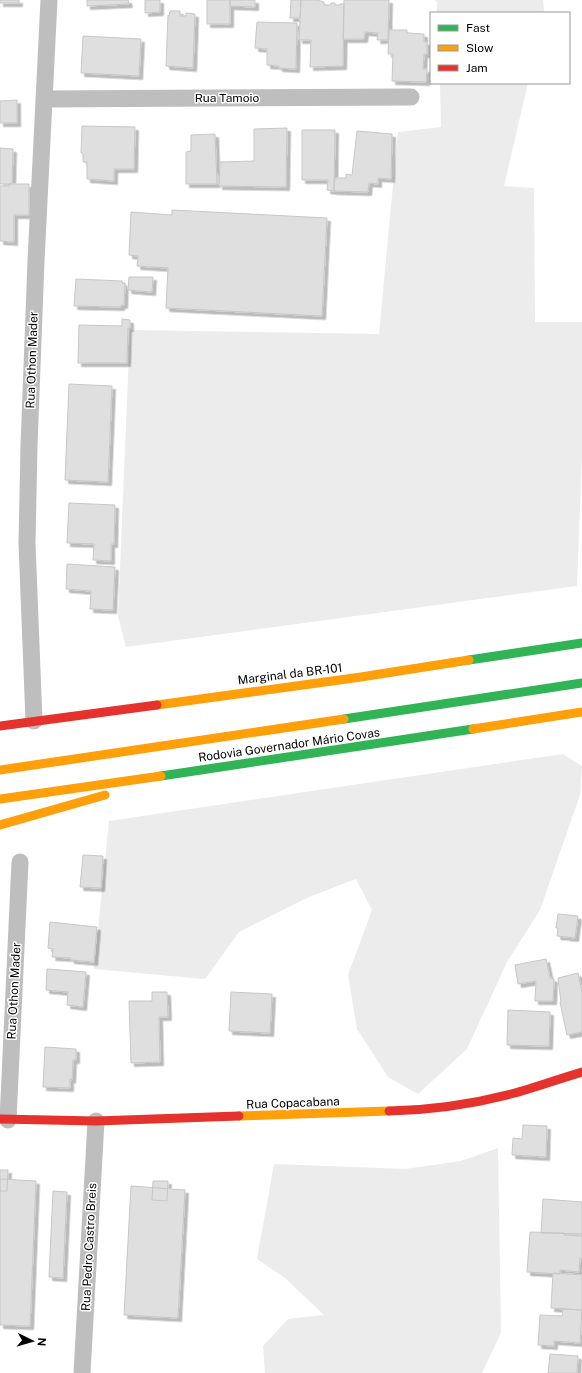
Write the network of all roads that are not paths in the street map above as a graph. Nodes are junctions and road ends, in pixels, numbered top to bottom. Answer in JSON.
{"nodes":[{"id":1,"x":49,"y":0,"type":"edge"},
{"id":2,"x":411,"y":97,"type":"dead end"},
{"id":3,"x":44,"y":99,"type":"junction"},
{"id":4,"x":582,"y":643,"type":"edge"},
{"id":5,"x":582,"y":683,"type":"edge"},
{"id":6,"x":582,"y":712,"type":"edge"},
{"id":7,"x":34,"y":721,"type":"junction"},
{"id":8,"x":0,"y":726,"type":"edge"},
{"id":9,"x":0,"y":770,"type":"edge"},
{"id":10,"x":186,"y":772,"type":"junction"},
{"id":11,"x":0,"y":799,"type":"edge"},
{"id":12,"x":0,"y":825,"type":"edge"},
{"id":13,"x":20,"y":862,"type":"dead end"},
{"id":14,"x":582,"y":1072,"type":"edge"},
{"id":15,"x":4,"y":1119,"type":"edge"},
{"id":16,"x":96,"y":1121,"type":"junction"},
{"id":17,"x":82,"y":1373,"type":"edge"}],
"edges":[{"from":1,"to":3,"type":"street","name":"Rua Othon Mader"},
{"from":2,"to":3,"type":"street","name":"Rua Tamoio"},
{"from":3,"to":7,"type":"street","name":"Rua Othon Mader"},
{"from":4,"to":7,"type":"main road","name":"Marginal da BR-101"},
{"from":5,"to":9,"type":"main road","name":"Rodovia Governador Mário Covas"},
{"from":6,"to":10,"type":"main road","name":"Rodovia Governador Mário Covas"},
{"from":7,"to":8,"type":"main road","name":"Marginal da BR-101"},
{"from":10,"to":11,"type":"main road","name":"Rodovia Governador Mário Covas"},
{"from":10,"to":12,"type":"main road"},
{"from":13,"to":15,"type":"street","name":"Rua Othon Mader"},
{"from":14,"to":16,"type":"main road","name":"Rua Copacabana"},
{"from":15,"to":16,"type":"main road","name":"Rua Copacabana"},
{"from":16,"to":17,"type":"street","name":"Rua Pedro Castro Breis"}]}
